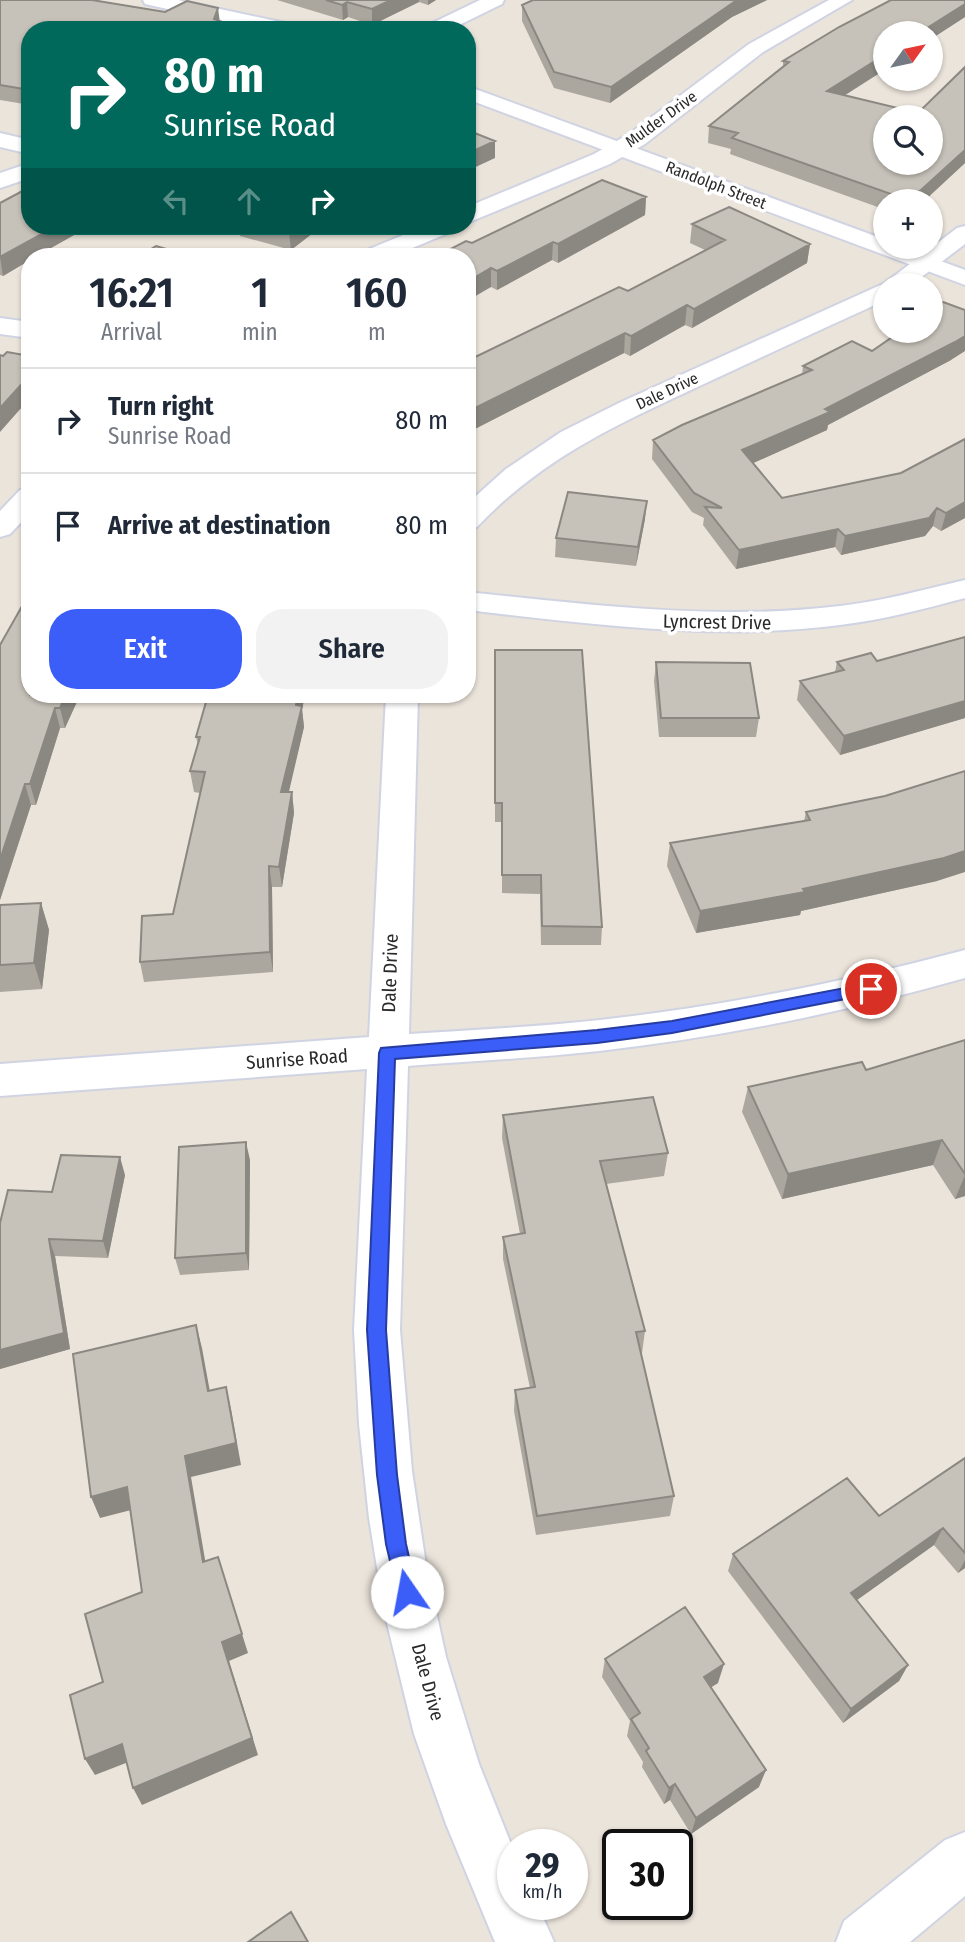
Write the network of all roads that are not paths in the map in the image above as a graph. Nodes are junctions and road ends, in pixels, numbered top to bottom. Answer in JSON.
{"nodes":[{"id":1,"x":152,"y":0,"type":"edge"},
{"id":2,"x":495,"y":0,"type":"edge"},
{"id":3,"x":843,"y":0,"type":"edge"},
{"id":4,"x":249,"y":21,"type":"edge"},
{"id":5,"x":452,"y":21,"type":"edge"},
{"id":6,"x":476,"y":95,"type":"edge"},
{"id":7,"x":0,"y":140,"type":"edge"},
{"id":8,"x":21,"y":145,"type":"edge"},
{"id":9,"x":620,"y":149,"type":"junction"},
{"id":10,"x":21,"y":173,"type":"edge"},
{"id":11,"x":0,"y":181,"type":"edge"},
{"id":12,"x":476,"y":212,"type":"edge"},
{"id":13,"x":965,"y":233,"type":"edge"},
{"id":14,"x":424,"y":235,"type":"edge"},
{"id":15,"x":392,"y":248,"type":"edge"},
{"id":16,"x":926,"y":263,"type":"junction"},
{"id":17,"x":912,"y":273,"type":"edge"},
{"id":18,"x":965,"y":278,"type":"edge"},
{"id":19,"x":873,"y":296,"type":"edge"},
{"id":20,"x":0,"y":326,"type":"edge"},
{"id":21,"x":21,"y":329,"type":"edge"},
{"id":22,"x":21,"y":506,"type":"edge"},
{"id":23,"x":476,"y":511,"type":"edge"},
{"id":24,"x":0,"y":528,"type":"edge"},
{"id":25,"x":965,"y":589,"type":"edge"},
{"id":26,"x":476,"y":602,"type":"edge"},
{"id":27,"x":402,"y":703,"type":"edge"},
{"id":28,"x":965,"y":964,"type":"edge"},
{"id":29,"x":387,"y":1053,"type":"junction"},
{"id":30,"x":0,"y":1080,"type":"edge"},
{"id":31,"x":965,"y":1860,"type":"edge"},
{"id":32,"x":525,"y":1942,"type":"edge"},
{"id":33,"x":865,"y":1942,"type":"edge"}],
"edges":[{"from":1,"to":4,"type":"street"},
{"from":2,"to":5,"type":"street"},
{"from":3,"to":9,"type":"street","name":"Mulder Drive"},
{"from":6,"to":9,"type":"street","name":"Randolph Street"},
{"from":7,"to":8,"type":"street"},
{"from":9,"to":12,"type":"street","name":"Mulder Drive"},
{"from":9,"to":16,"type":"street","name":"Randolph Street"},
{"from":10,"to":11,"type":"street"},
{"from":13,"to":16,"type":"street"},
{"from":14,"to":15,"type":"street"},
{"from":16,"to":17,"type":"street"},
{"from":16,"to":18,"type":"street","name":"Randolph Street"},
{"from":19,"to":23,"type":"street","name":"Dale Drive"},
{"from":20,"to":21,"type":"street"},
{"from":22,"to":24,"type":"street"},
{"from":25,"to":26,"type":"street","name":"Lyncrest Drive"},
{"from":27,"to":29,"type":"street","name":"Dale Drive"},
{"from":28,"to":29,"type":"street","name":"Sunrise Road"},
{"from":29,"to":30,"type":"street","name":"Sunrise Road"},
{"from":29,"to":32,"type":"street","name":"Dale Drive"},
{"from":31,"to":33,"type":"street"}]}
